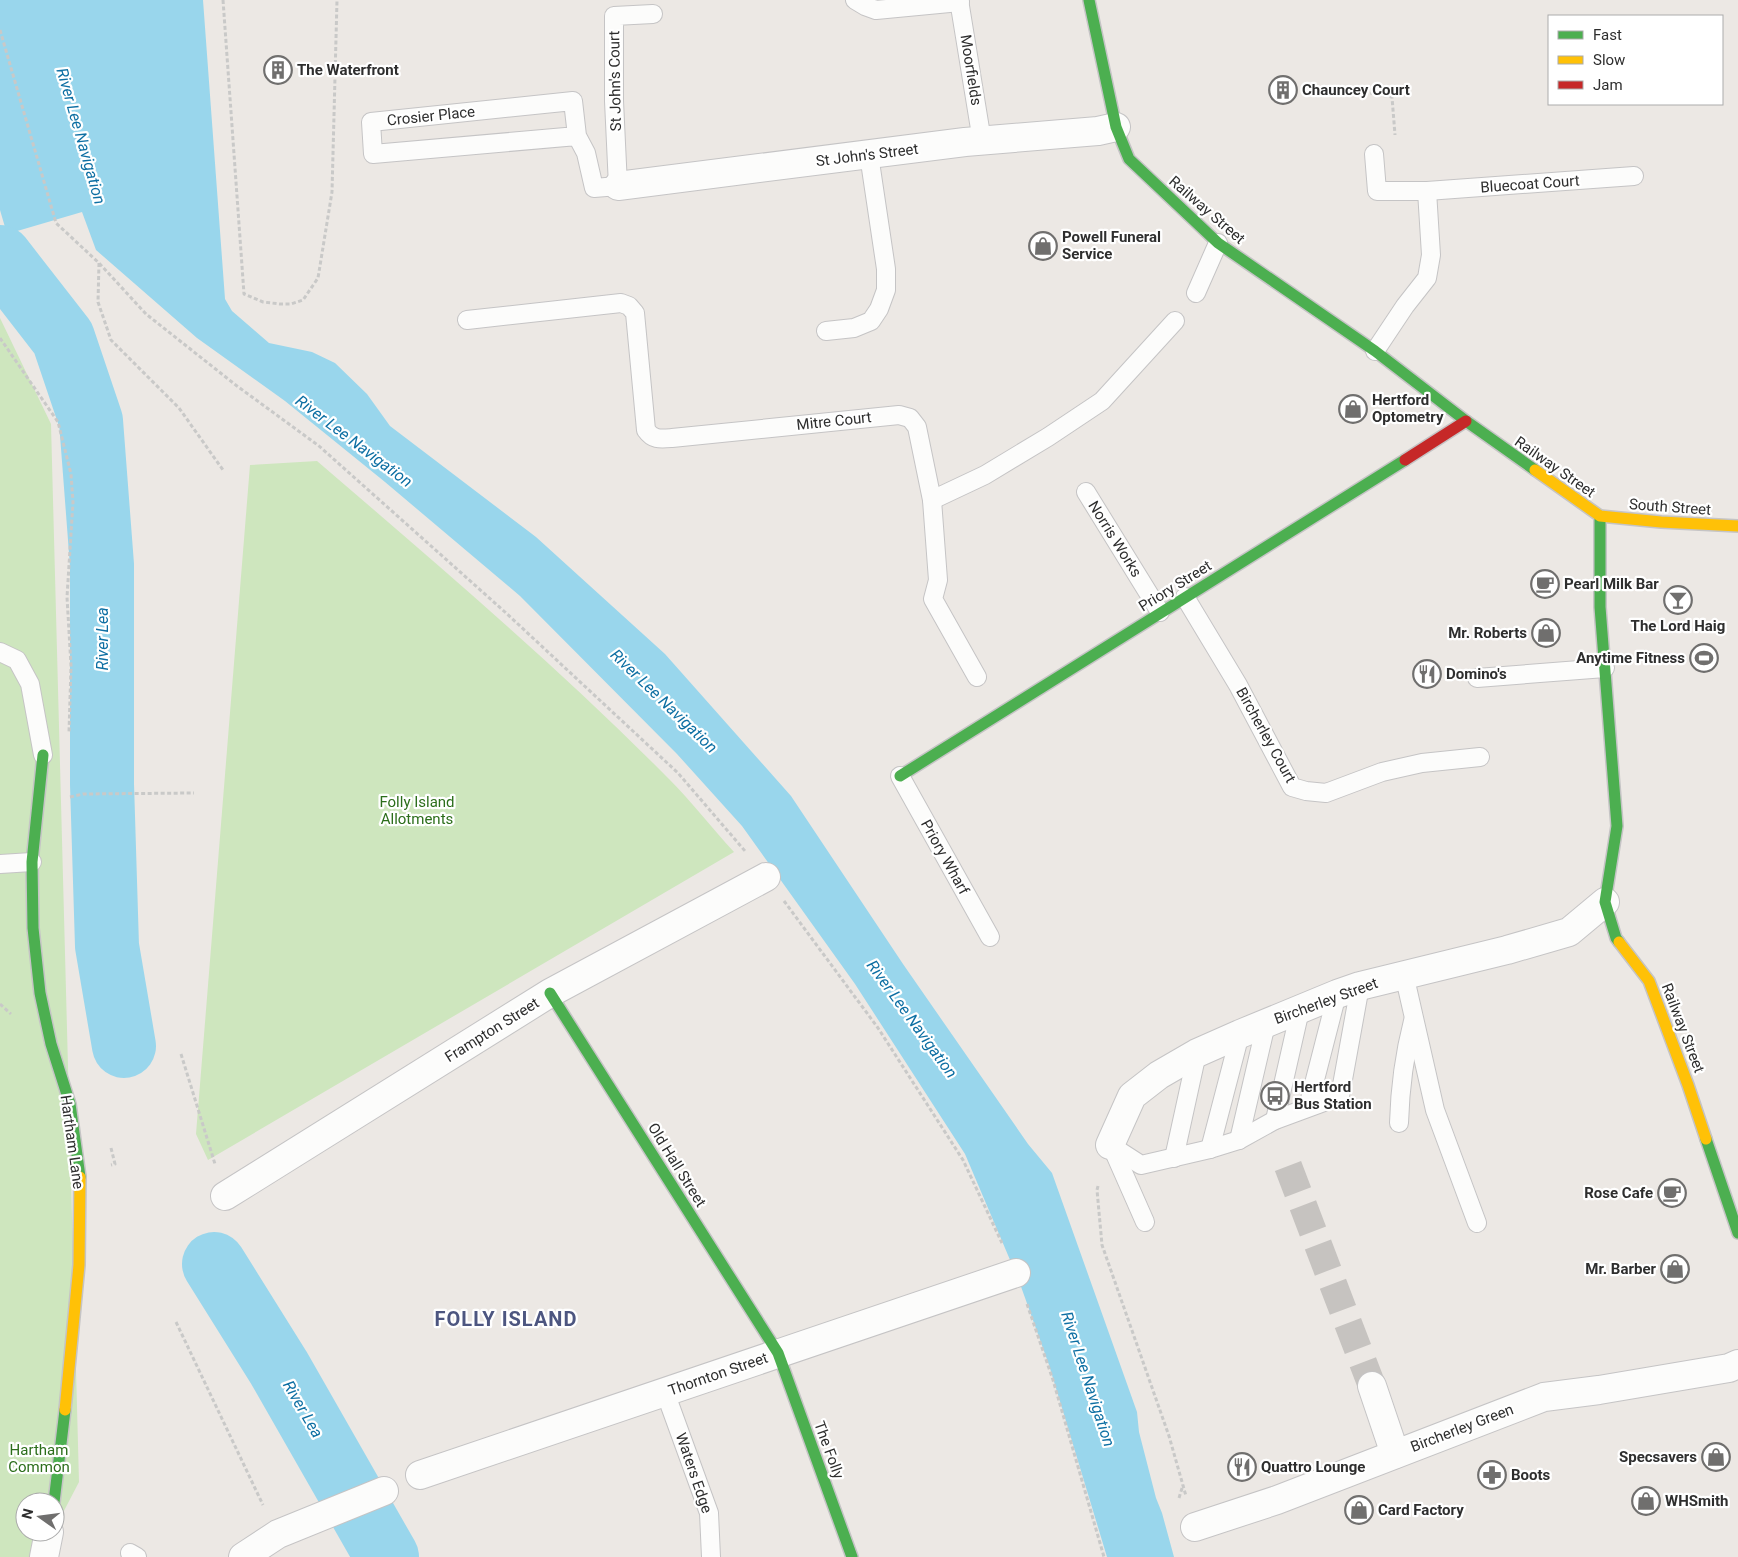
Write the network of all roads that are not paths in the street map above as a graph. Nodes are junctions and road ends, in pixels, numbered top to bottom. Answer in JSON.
{"nodes":[{"id":1,"x":855,"y":0,"type":"edge"},
{"id":2,"x":1089,"y":0,"type":"edge"},
{"id":3,"x":959,"y":1,"type":"edge"},
{"id":4,"x":653,"y":14,"type":"dead end"},
{"id":5,"x":1116,"y":127,"type":"junction"},
{"id":6,"x":577,"y":136,"type":"junction"},
{"id":7,"x":982,"y":141,"type":"junction"},
{"id":8,"x":868,"y":154,"type":"junction"},
{"id":9,"x":1374,"y":154,"type":"dead end"},
{"id":10,"x":1634,"y":176,"type":"dead end"},
{"id":11,"x":618,"y":186,"type":"junction"},
{"id":12,"x":1427,"y":191,"type":"junction"},
{"id":13,"x":1218,"y":243,"type":"junction"},
{"id":14,"x":1196,"y":293,"type":"dead end"},
{"id":15,"x":467,"y":320,"type":"dead end"},
{"id":16,"x":1175,"y":321,"type":"dead end"},
{"id":17,"x":826,"y":331,"type":"dead end"},
{"id":18,"x":1375,"y":351,"type":"junction"},
{"id":19,"x":1466,"y":421,"type":"junction"},
{"id":20,"x":1086,"y":492,"type":"dead end"},
{"id":21,"x":932,"y":500,"type":"junction"},
{"id":22,"x":1600,"y":516,"type":"junction"},
{"id":23,"x":1738,"y":526,"type":"edge"},
{"id":24,"x":1185,"y":598,"type":"junction"},
{"id":25,"x":1160,"y":612,"type":"junction"},
{"id":26,"x":0,"y":652,"type":"edge"},
{"id":27,"x":1605,"y":668,"type":"junction"},
{"id":28,"x":977,"y":677,"type":"dead end"},
{"id":29,"x":1477,"y":678,"type":"dead end"},
{"id":30,"x":42,"y":755,"type":"joint"},
{"id":31,"x":1480,"y":757,"type":"dead end"},
{"id":32,"x":900,"y":776,"type":"joint"},
{"id":33,"x":32,"y":862,"type":"junction"},
{"id":34,"x":0,"y":864,"type":"edge"},
{"id":35,"x":766,"y":877,"type":"road end"},
{"id":36,"x":1605,"y":902,"type":"junction"},
{"id":37,"x":990,"y":937,"type":"dead end"},
{"id":38,"x":1404,"y":974,"type":"junction"},
{"id":39,"x":1348,"y":990,"type":"junction"},
{"id":40,"x":550,"y":994,"type":"junction"},
{"id":41,"x":1300,"y":1010,"type":"junction"},
{"id":42,"x":1415,"y":1016,"type":"junction"},
{"id":43,"x":1266,"y":1024,"type":"junction"},
{"id":44,"x":1240,"y":1034,"type":"junction"},
{"id":45,"x":1197,"y":1053,"type":"junction"},
{"id":46,"x":1308,"y":1107,"type":"junction"},
{"id":47,"x":1275,"y":1120,"type":"junction"},
{"id":48,"x":1399,"y":1123,"type":"dead end"},
{"id":49,"x":1239,"y":1140,"type":"junction"},
{"id":50,"x":1110,"y":1145,"type":"junction"},
{"id":51,"x":1210,"y":1150,"type":"junction"},
{"id":52,"x":1174,"y":1158,"type":"junction"},
{"id":53,"x":225,"y":1196,"type":"road end"},
{"id":54,"x":1145,"y":1222,"type":"dead end"},
{"id":55,"x":1477,"y":1223,"type":"dead end"},
{"id":56,"x":1738,"y":1233,"type":"edge"},
{"id":57,"x":1016,"y":1273,"type":"road end"},
{"id":58,"x":778,"y":1354,"type":"junction"},
{"id":59,"x":1738,"y":1364,"type":"edge"},
{"id":60,"x":1372,"y":1386,"type":"tunnel mouth"},
{"id":61,"x":665,"y":1392,"type":"junction"},
{"id":62,"x":1395,"y":1454,"type":"junction"},
{"id":63,"x":420,"y":1475,"type":"dead end"},
{"id":64,"x":384,"y":1491,"type":"dead end"},
{"id":65,"x":55,"y":1492,"type":"edge"},
{"id":66,"x":1195,"y":1527,"type":"road end"},
{"id":67,"x":47,"y":1542,"type":"edge"},
{"id":68,"x":44,"y":1557,"type":"edge"},
{"id":69,"x":243,"y":1557,"type":"edge"},
{"id":70,"x":712,"y":1557,"type":"edge"},
{"id":71,"x":852,"y":1557,"type":"edge"}],
"edges":[{"from":1,"to":3,"type":"lane"},
{"from":2,"to":5,"type":"street","name":"Railway Street"},
{"from":3,"to":7,"type":"lane","name":"Moorfields"},
{"from":4,"to":11,"type":"lane","name":"St John's Court"},
{"from":5,"to":7,"type":"street","name":"St John's Street"},
{"from":5,"to":13,"type":"street","name":"Railway Street"},
{"from":6,"to":6,"type":"lane","name":"Crosier Place"},
{"from":6,"to":11,"type":"lane","name":"Crosier Place"},
{"from":7,"to":8,"type":"street","name":"St John's Street"},
{"from":8,"to":11,"type":"street","name":"St John's Street"},
{"from":8,"to":17,"type":"lane"},
{"from":9,"to":12,"type":"lane","name":"Bluecoat Court"},
{"from":10,"to":12,"type":"lane","name":"Bluecoat Court"},
{"from":12,"to":18,"type":"lane"},
{"from":13,"to":14,"type":"lane"},
{"from":13,"to":18,"type":"street","name":"Railway Street"},
{"from":15,"to":21,"type":"lane","name":"Mitre Court"},
{"from":16,"to":21,"type":"lane"},
{"from":18,"to":19,"type":"street","name":"Railway Street"},
{"from":19,"to":22,"type":"street","name":"Railway Street"},
{"from":19,"to":24,"type":"street","name":"Priory Street"},
{"from":20,"to":25,"type":"lane","name":"Norris Works"},
{"from":21,"to":28,"type":"lane","name":"Mitre Court"},
{"from":22,"to":23,"type":"street","name":"South Street"},
{"from":22,"to":27,"type":"street","name":"Railway Street"},
{"from":24,"to":25,"type":"street","name":"Priory Street"},
{"from":24,"to":31,"type":"lane","name":"Bircherley Court"},
{"from":25,"to":32,"type":"street","name":"Priory Street"},
{"from":26,"to":30,"type":"lane"},
{"from":27,"to":29,"type":"lane"},
{"from":27,"to":36,"type":"street","name":"Railway Street"},
{"from":30,"to":33,"type":"street","name":"Hartham Lane"},
{"from":32,"to":37,"type":"lane","name":"Priory Wharf"},
{"from":33,"to":34,"type":"lane"},
{"from":33,"to":65,"type":"street","name":"Hartham Lane"},
{"from":35,"to":40,"type":"street","name":"Frampton Street"},
{"from":36,"to":38,"type":"street","name":"Bircherley Street"},
{"from":36,"to":56,"type":"street","name":"Railway Street"},
{"from":38,"to":39,"type":"street","name":"Bircherley Street"},
{"from":38,"to":42,"type":"lane"},
{"from":39,"to":41,"type":"street","name":"Bircherley Street"},
{"from":39,"to":46,"type":"lane"},
{"from":39,"to":46,"type":"lane"},
{"from":40,"to":53,"type":"street","name":"Frampton Street"},
{"from":40,"to":58,"type":"street","name":"Old Hall Street"},
{"from":41,"to":43,"type":"street","name":"Bircherley Street"},
{"from":41,"to":47,"type":"lane"},
{"from":42,"to":48,"type":"lane"},
{"from":42,"to":55,"type":"lane"},
{"from":43,"to":44,"type":"street","name":"Bircherley Street"},
{"from":43,"to":49,"type":"lane"},
{"from":44,"to":45,"type":"street","name":"Bircherley Street"},
{"from":44,"to":51,"type":"lane"},
{"from":45,"to":50,"type":"street","name":"Bircherley Street"},
{"from":45,"to":52,"type":"lane"},
{"from":46,"to":47,"type":"lane"},
{"from":47,"to":49,"type":"lane"},
{"from":49,"to":51,"type":"lane"},
{"from":50,"to":52,"type":"lane"},
{"from":50,"to":54,"type":"lane"},
{"from":51,"to":52,"type":"lane"},
{"from":57,"to":58,"type":"street","name":"Thornton Street"},
{"from":58,"to":61,"type":"street","name":"Thornton Street"},
{"from":58,"to":71,"type":"street","name":"The Folly"},
{"from":59,"to":62,"type":"street","name":"Bircherley Green"},
{"from":60,"to":62,"type":"street"},
{"from":61,"to":63,"type":"street","name":"Thornton Street"},
{"from":61,"to":70,"type":"lane","name":"Waters Edge"},
{"from":62,"to":66,"type":"street","name":"Bircherley Green"},
{"from":64,"to":69,"type":"street"},
{"from":67,"to":68,"type":"street"}]}
